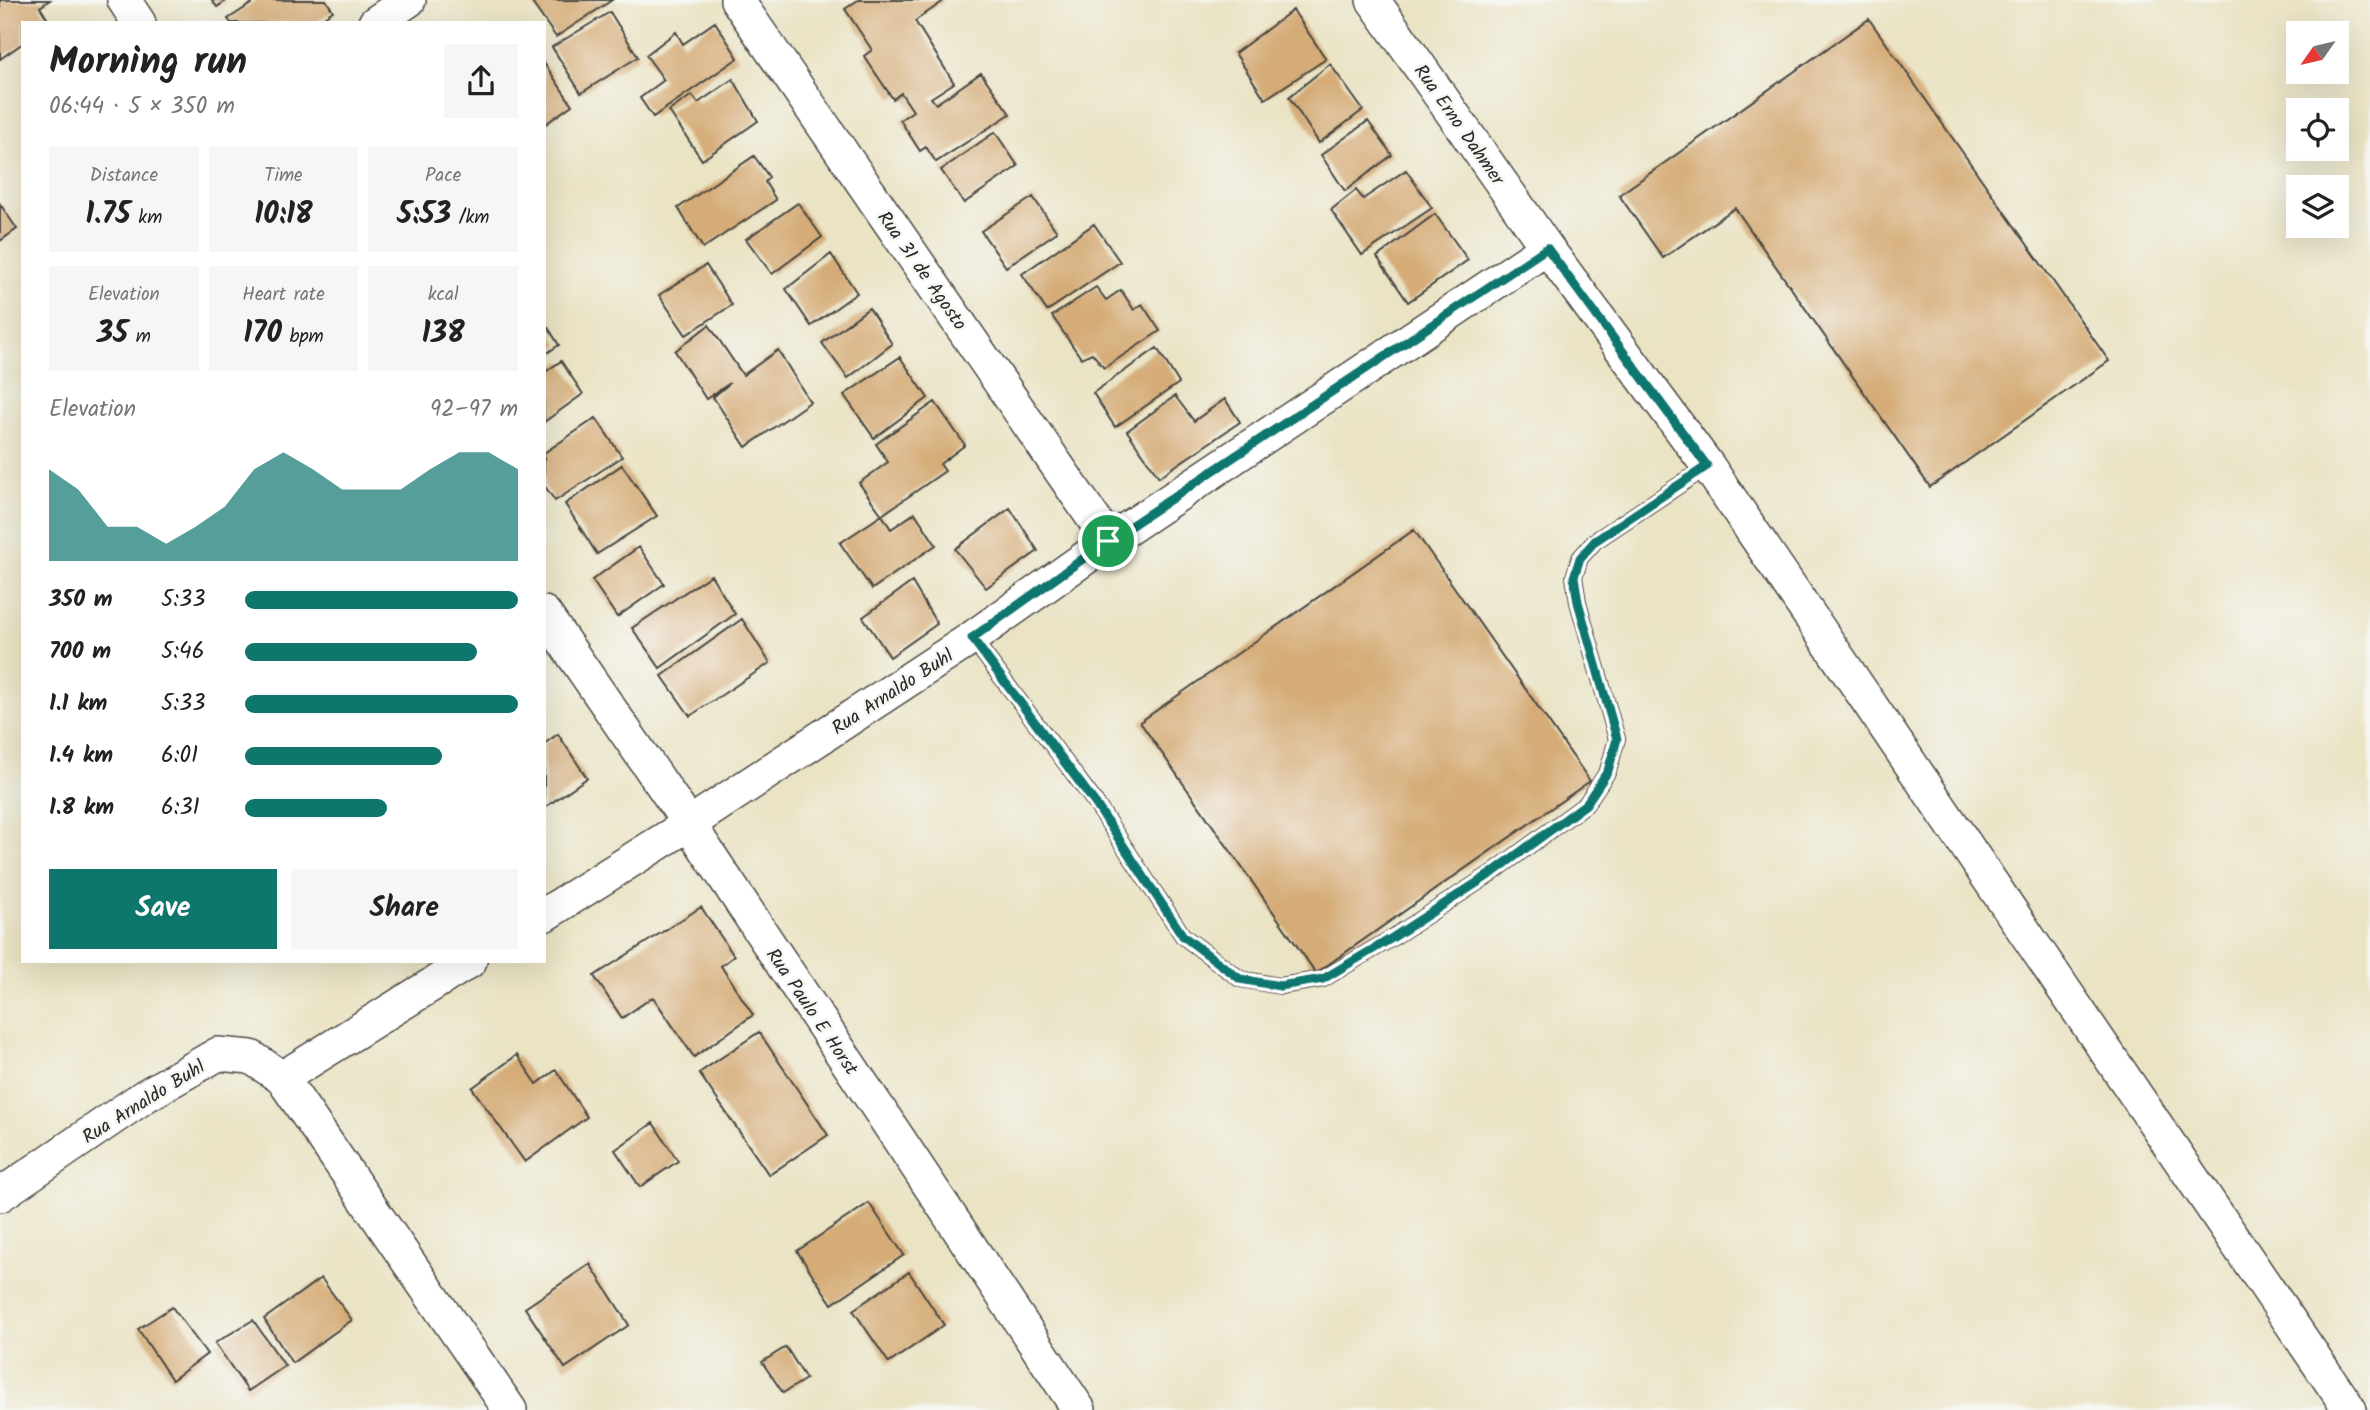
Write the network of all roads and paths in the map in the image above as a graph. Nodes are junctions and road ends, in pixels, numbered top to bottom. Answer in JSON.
{"nodes":[{"id":1,"x":124,"y":0,"type":"edge"},
{"id":2,"x":410,"y":0,"type":"edge"},
{"id":3,"x":737,"y":0,"type":"edge"},
{"id":4,"x":1373,"y":0,"type":"edge"},
{"id":5,"x":138,"y":21,"type":"edge"},
{"id":6,"x":378,"y":21,"type":"edge"},
{"id":7,"x":1547,"y":248,"type":"junction"},
{"id":8,"x":1707,"y":466,"type":"junction"},
{"id":9,"x":1108,"y":541,"type":"junction"},
{"id":10,"x":546,"y":616,"type":"edge"},
{"id":11,"x":972,"y":638,"type":"junction"},
{"id":12,"x":689,"y":824,"type":"junction"},
{"id":13,"x":546,"y":914,"type":"edge"},
{"id":14,"x":467,"y":963,"type":"edge"},
{"id":15,"x":282,"y":1079,"type":"junction"},
{"id":16,"x":0,"y":1195,"type":"edge"},
{"id":17,"x":510,"y":1410,"type":"edge"},
{"id":18,"x":1079,"y":1410,"type":"edge"},
{"id":19,"x":2350,"y":1410,"type":"edge"}],
"edges":[{"from":1,"to":5,"type":"street"},
{"from":2,"to":6,"type":"street"},
{"from":3,"to":9,"type":"street","name":"Rua 31 de Agosto"},
{"from":4,"to":7,"type":"street","name":"Rua Erno Dahmer"},
{"from":7,"to":8,"type":"street","name":"Rua Erno Dahmer"},
{"from":7,"to":9,"type":"street","name":"Rua Arnaldo Buhl"},
{"from":8,"to":11,"type":"lane"},
{"from":8,"to":19,"type":"street","name":"Rua Erno Dahmer"},
{"from":9,"to":11,"type":"street","name":"Rua Arnaldo Buhl"},
{"from":10,"to":12,"type":"street","name":"Rua Paulo E Horst"},
{"from":11,"to":12,"type":"street","name":"Rua Arnaldo Buhl"},
{"from":12,"to":13,"type":"street","name":"Rua Arnaldo Buhl"},
{"from":12,"to":18,"type":"street","name":"Rua Paulo E Horst"},
{"from":14,"to":15,"type":"street"},
{"from":15,"to":16,"type":"street","name":"Rua Arnaldo Buhl"},
{"from":15,"to":17,"type":"street"}]}
